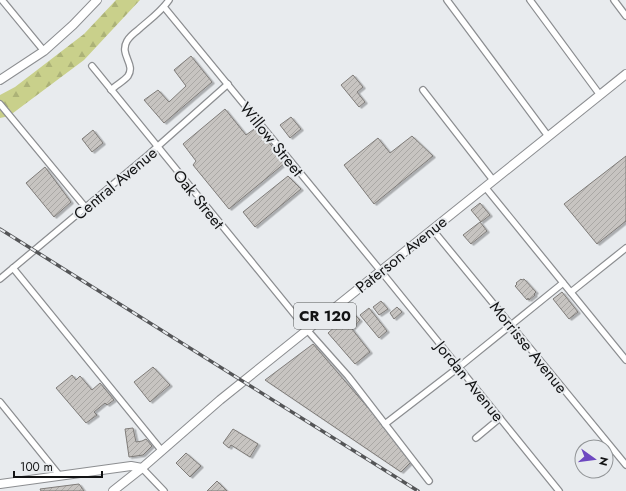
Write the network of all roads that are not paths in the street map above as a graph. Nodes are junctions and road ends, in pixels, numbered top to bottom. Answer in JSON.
{"nodes":[{"id":1,"x":2,"y":0,"type":"edge"},
{"id":2,"x":169,"y":0,"type":"edge"},
{"id":3,"x":447,"y":0,"type":"edge"},
{"id":4,"x":530,"y":0,"type":"edge"},
{"id":5,"x":614,"y":0,"type":"edge"},
{"id":6,"x":93,"y":2,"type":"edge"},
{"id":7,"x":164,"y":7,"type":"junction"},
{"id":8,"x":626,"y":16,"type":"edge"},
{"id":9,"x":44,"y":52,"type":"junction"},
{"id":10,"x":92,"y":66,"type":"dead end"},
{"id":11,"x":626,"y":74,"type":"edge"},
{"id":12,"x":0,"y":80,"type":"edge"},
{"id":13,"x":228,"y":84,"type":"junction"},
{"id":14,"x":111,"y":90,"type":"junction"},
{"id":15,"x":423,"y":90,"type":"dead end"},
{"id":16,"x":600,"y":95,"type":"junction"},
{"id":17,"x":1,"y":105,"type":"edge"},
{"id":18,"x":548,"y":136,"type":"junction"},
{"id":19,"x":157,"y":147,"type":"junction"},
{"id":20,"x":493,"y":180,"type":"junction"},
{"id":21,"x":485,"y":187,"type":"junction"},
{"id":22,"x":86,"y":208,"type":"junction"},
{"id":23,"x":432,"y":229,"type":"junction"},
{"id":24,"x":625,"y":252,"type":"edge"},
{"id":25,"x":13,"y":268,"type":"junction"},
{"id":26,"x":380,"y":270,"type":"junction"},
{"id":27,"x":0,"y":279,"type":"edge"},
{"id":28,"x":563,"y":283,"type":"junction"},
{"id":29,"x":571,"y":292,"type":"junction"},
{"id":30,"x":511,"y":325,"type":"junction"},
{"id":31,"x":308,"y":331,"type":"junction"},
{"id":32,"x":626,"y":360,"type":"edge"},
{"id":33,"x":459,"y":367,"type":"junction"},
{"id":34,"x":0,"y":402,"type":"edge"},
{"id":35,"x":500,"y":418,"type":"junction"},
{"id":36,"x":385,"y":424,"type":"junction"},
{"id":37,"x":476,"y":438,"type":"dead end"},
{"id":38,"x":162,"y":451,"type":"junction"},
{"id":39,"x":626,"y":465,"type":"edge"},
{"id":40,"x":142,"y":468,"type":"junction"},
{"id":41,"x":59,"y":475,"type":"junction"},
{"id":42,"x":429,"y":481,"type":"dead end"},
{"id":43,"x":0,"y":484,"type":"edge"},
{"id":44,"x":113,"y":491,"type":"edge"},
{"id":45,"x":164,"y":491,"type":"edge"},
{"id":46,"x":559,"y":491,"type":"edge"}],
"edges":[{"from":1,"to":9,"type":"street"},
{"from":2,"to":7,"type":"street"},
{"from":3,"to":18,"type":"street"},
{"from":4,"to":16,"type":"street"},
{"from":5,"to":8,"type":"street"},
{"from":6,"to":9,"type":"main road"},
{"from":7,"to":13,"type":"street","name":"Willow Street"},
{"from":7,"to":14,"type":"street"},
{"from":9,"to":12,"type":"main road"},
{"from":10,"to":14,"type":"street","name":"Oak Street"},
{"from":11,"to":16,"type":"main road","name":"Paterson Avenue","number":"CR 120"},
{"from":13,"to":19,"type":"street","name":"Central Avenue"},
{"from":13,"to":26,"type":"street","name":"Willow Street"},
{"from":14,"to":19,"type":"street","name":"Oak Street"},
{"from":15,"to":20,"type":"street"},
{"from":16,"to":18,"type":"main road","name":"Paterson Avenue","number":"CR 120"},
{"from":17,"to":22,"type":"street"},
{"from":18,"to":20,"type":"main road","name":"Paterson Avenue","number":"CR 120"},
{"from":19,"to":22,"type":"street","name":"Central Avenue"},
{"from":19,"to":31,"type":"street","name":"Oak Street"},
{"from":20,"to":21,"type":"main road","name":"Paterson Avenue","number":"CR 120"},
{"from":21,"to":23,"type":"main road","name":"Paterson Avenue","number":"CR 120"},
{"from":21,"to":28,"type":"street"},
{"from":22,"to":25,"type":"street","name":"Central Avenue"},
{"from":23,"to":26,"type":"main road","name":"Paterson Avenue","number":"CR 120"},
{"from":23,"to":30,"type":"street","name":"Morrisse Avenue"},
{"from":24,"to":29,"type":"street"},
{"from":25,"to":27,"type":"street","name":"Central Avenue"},
{"from":25,"to":38,"type":"street"},
{"from":26,"to":31,"type":"main road","name":"Paterson Avenue","number":"CR 120"},
{"from":26,"to":33,"type":"street","name":"Jordan Avenue"},
{"from":28,"to":29,"type":"street"},
{"from":28,"to":30,"type":"street"},
{"from":29,"to":32,"type":"street"},
{"from":30,"to":33,"type":"street"},
{"from":30,"to":39,"type":"street","name":"Morrisse Avenue"},
{"from":31,"to":36,"type":"street","name":"Oak Street"},
{"from":31,"to":38,"type":"main road","name":"Paterson Avenue","number":"CR 120"},
{"from":33,"to":35,"type":"street","name":"Jordan Avenue"},
{"from":33,"to":36,"type":"street"},
{"from":34,"to":41,"type":"street"},
{"from":35,"to":37,"type":"street"},
{"from":35,"to":46,"type":"street","name":"Jordan Avenue"},
{"from":36,"to":42,"type":"street","name":"Oak Street"},
{"from":38,"to":40,"type":"main road","name":"Paterson Avenue","number":"CR 120"},
{"from":40,"to":41,"type":"main road"},
{"from":40,"to":44,"type":"main road","name":"Paterson Avenue"},
{"from":40,"to":45,"type":"street"},
{"from":41,"to":43,"type":"main road"}]}
